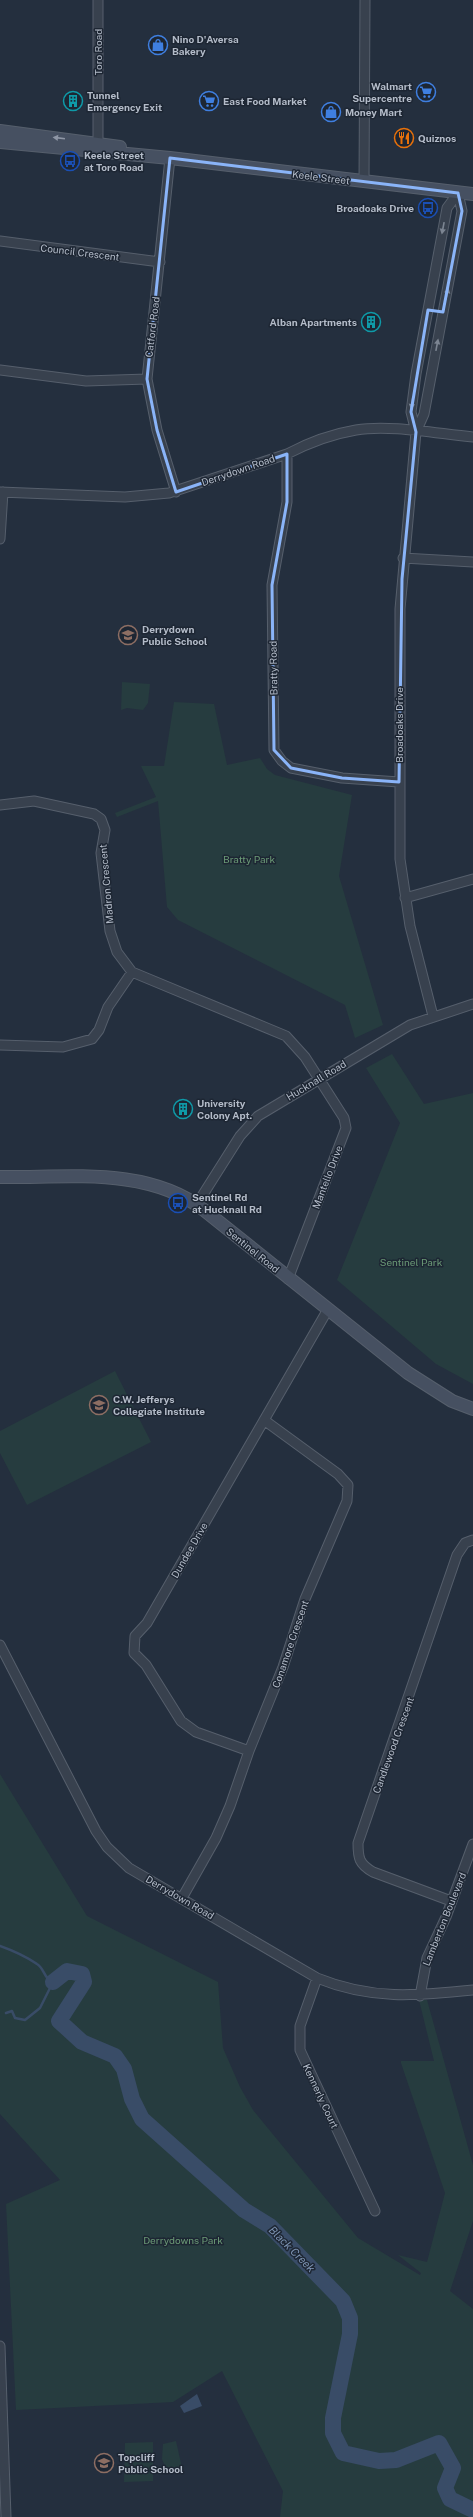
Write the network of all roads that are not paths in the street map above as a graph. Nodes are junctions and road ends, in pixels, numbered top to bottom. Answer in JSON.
{"nodes":[{"id":1,"x":98,"y":0,"type":"edge"},
{"id":2,"x":365,"y":0,"type":"edge"},
{"id":3,"x":0,"y":131,"type":"edge"},
{"id":4,"x":0,"y":142,"type":"edge"},
{"id":5,"x":98,"y":147,"type":"junction"},
{"id":6,"x":170,"y":158,"type":"junction"},
{"id":7,"x":364,"y":182,"type":"junction"},
{"id":8,"x":458,"y":193,"type":"junction"},
{"id":9,"x":473,"y":194,"type":"edge"},
{"id":10,"x":0,"y":241,"type":"edge"},
{"id":11,"x":160,"y":262,"type":"junction"},
{"id":12,"x":435,"y":272,"type":"junction"},
{"id":13,"x":451,"y":275,"type":"junction"},
{"id":14,"x":428,"y":310,"type":"junction"},
{"id":15,"x":443,"y":312,"type":"junction"},
{"id":16,"x":0,"y":370,"type":"edge"},
{"id":17,"x":416,"y":374,"type":"junction"},
{"id":18,"x":431,"y":378,"type":"junction"},
{"id":19,"x":146,"y":379,"type":"junction"},
{"id":20,"x":416,"y":432,"type":"junction"},
{"id":21,"x":473,"y":437,"type":"edge"},
{"id":22,"x":287,"y":454,"type":"junction"},
{"id":23,"x":2,"y":492,"type":"edge"},
{"id":24,"x":176,"y":492,"type":"junction"},
{"id":25,"x":0,"y":539,"type":"edge"},
{"id":26,"x":403,"y":558,"type":"junction"},
{"id":27,"x":473,"y":562,"type":"edge"},
{"id":28,"x":399,"y":782,"type":"junction"},
{"id":29,"x":0,"y":805,"type":"edge"},
{"id":30,"x":473,"y":879,"type":"edge"},
{"id":31,"x":405,"y":898,"type":"junction"},
{"id":32,"x":132,"y":972,"type":"junction"},
{"id":33,"x":473,"y":1004,"type":"edge"},
{"id":34,"x":433,"y":1016,"type":"junction"},
{"id":35,"x":0,"y":1045,"type":"edge"},
{"id":36,"x":319,"y":1078,"type":"junction"},
{"id":37,"x":0,"y":1177,"type":"edge"},
{"id":38,"x":197,"y":1204,"type":"junction"},
{"id":39,"x":288,"y":1279,"type":"junction"},
{"id":40,"x":328,"y":1310,"type":"junction"},
{"id":41,"x":473,"y":1409,"type":"edge"},
{"id":42,"x":264,"y":1420,"type":"junction"},
{"id":43,"x":473,"y":1540,"type":"edge"},
{"id":44,"x":0,"y":1645,"type":"edge"},
{"id":45,"x":249,"y":1751,"type":"junction"},
{"id":46,"x":473,"y":1844,"type":"edge"},
{"id":47,"x":182,"y":1898,"type":"junction"},
{"id":48,"x":451,"y":1901,"type":"junction"},
{"id":49,"x":317,"y":1978,"type":"junction"},
{"id":50,"x":473,"y":1990,"type":"edge"},
{"id":51,"x":420,"y":1996,"type":"junction"},
{"id":52,"x":374,"y":2211,"type":"dead end"},
{"id":53,"x":0,"y":2346,"type":"edge"},
{"id":54,"x":6,"y":2517,"type":"edge"}],
"edges":[{"from":1,"to":5,"type":"street","name":"Toro Road"},
{"from":2,"to":7,"type":"street"},
{"from":5,"to":3,"type":"main road","name":"Keele Street","one_way":true},
{"from":4,"to":5,"type":"main road","name":"Keele Street"},
{"from":5,"to":6,"type":"main road","name":"Keele Street"},
{"from":6,"to":7,"type":"main road","name":"Keele Street"},
{"from":6,"to":11,"type":"street","name":"Catford Road"},
{"from":7,"to":8,"type":"main road","name":"Keele Street"},
{"from":8,"to":9,"type":"main road","name":"Keele Street"},
{"from":8,"to":12,"type":"street","name":"Broadoaks Drive","one_way":true},
{"from":8,"to":13,"type":"street","name":"Broadoaks Drive"},
{"from":10,"to":11,"type":"street","name":"Council Crescent"},
{"from":11,"to":19,"type":"street","name":"Catford Road"},
{"from":12,"to":13,"type":"street"},
{"from":12,"to":14,"type":"street","name":"Broadoaks Drive"},
{"from":15,"to":13,"type":"street","name":"Broadoaks Drive","one_way":true},
{"from":14,"to":15,"type":"street"},
{"from":14,"to":17,"type":"street","name":"Broadoaks Drive"},
{"from":18,"to":15,"type":"street","name":"Broadoaks Drive","one_way":true},
{"from":16,"to":19,"type":"street"},
{"from":17,"to":18,"type":"street"},
{"from":17,"to":20,"type":"street","name":"Broadoaks Drive","one_way":true},
{"from":18,"to":20,"type":"street","name":"Broadoaks Drive"},
{"from":19,"to":24,"type":"street","name":"Catford Road"},
{"from":20,"to":21,"type":"street","name":"Derrydown Road"},
{"from":20,"to":22,"type":"street","name":"Derrydown Road"},
{"from":20,"to":26,"type":"street","name":"Broadoaks Drive"},
{"from":22,"to":24,"type":"street","name":"Derrydown Road"},
{"from":22,"to":28,"type":"street","name":"Bratty Road"},
{"from":23,"to":24,"type":"street","name":"Derrydown Road"},
{"from":23,"to":25,"type":"street"},
{"from":26,"to":27,"type":"street"},
{"from":26,"to":28,"type":"street","name":"Broadoaks Drive"},
{"from":28,"to":31,"type":"street","name":"Broadoaks Drive"},
{"from":29,"to":32,"type":"street","name":"Madron Crescent"},
{"from":30,"to":31,"type":"street"},
{"from":31,"to":34,"type":"street","name":"Broadoaks Drive"},
{"from":32,"to":35,"type":"street"},
{"from":32,"to":36,"type":"street"},
{"from":33,"to":34,"type":"street","name":"Hucknall Road"},
{"from":34,"to":36,"type":"street","name":"Hucknall Road"},
{"from":36,"to":38,"type":"street","name":"Hucknall Road"},
{"from":36,"to":39,"type":"street","name":"Mantello Drive"},
{"from":37,"to":38,"type":"main road","name":"Sentinel Road"},
{"from":38,"to":39,"type":"main road","name":"Sentinel Road"},
{"from":39,"to":40,"type":"main road","name":"Sentinel Road"},
{"from":40,"to":41,"type":"main road","name":"Sentinel Road"},
{"from":40,"to":42,"type":"street","name":"Dundee Drive"},
{"from":42,"to":45,"type":"street","name":"Conamore Crescent"},
{"from":42,"to":45,"type":"street","name":"Dundee Drive"},
{"from":43,"to":48,"type":"street","name":"Candlewood Crescent"},
{"from":44,"to":47,"type":"street","name":"Derrydown Road"},
{"from":45,"to":47,"type":"street","name":"Conamore Crescent"},
{"from":46,"to":48,"type":"street","name":"Lamberton Boulevard"},
{"from":47,"to":49,"type":"street","name":"Derrydown Road"},
{"from":48,"to":51,"type":"street","name":"Lamberton Boulevard"},
{"from":49,"to":51,"type":"street","name":"Derrydown Road"},
{"from":49,"to":52,"type":"street","name":"Kennerly Court"},
{"from":50,"to":51,"type":"street","name":"Derrydown Road"},
{"from":53,"to":54,"type":"street"}]}
